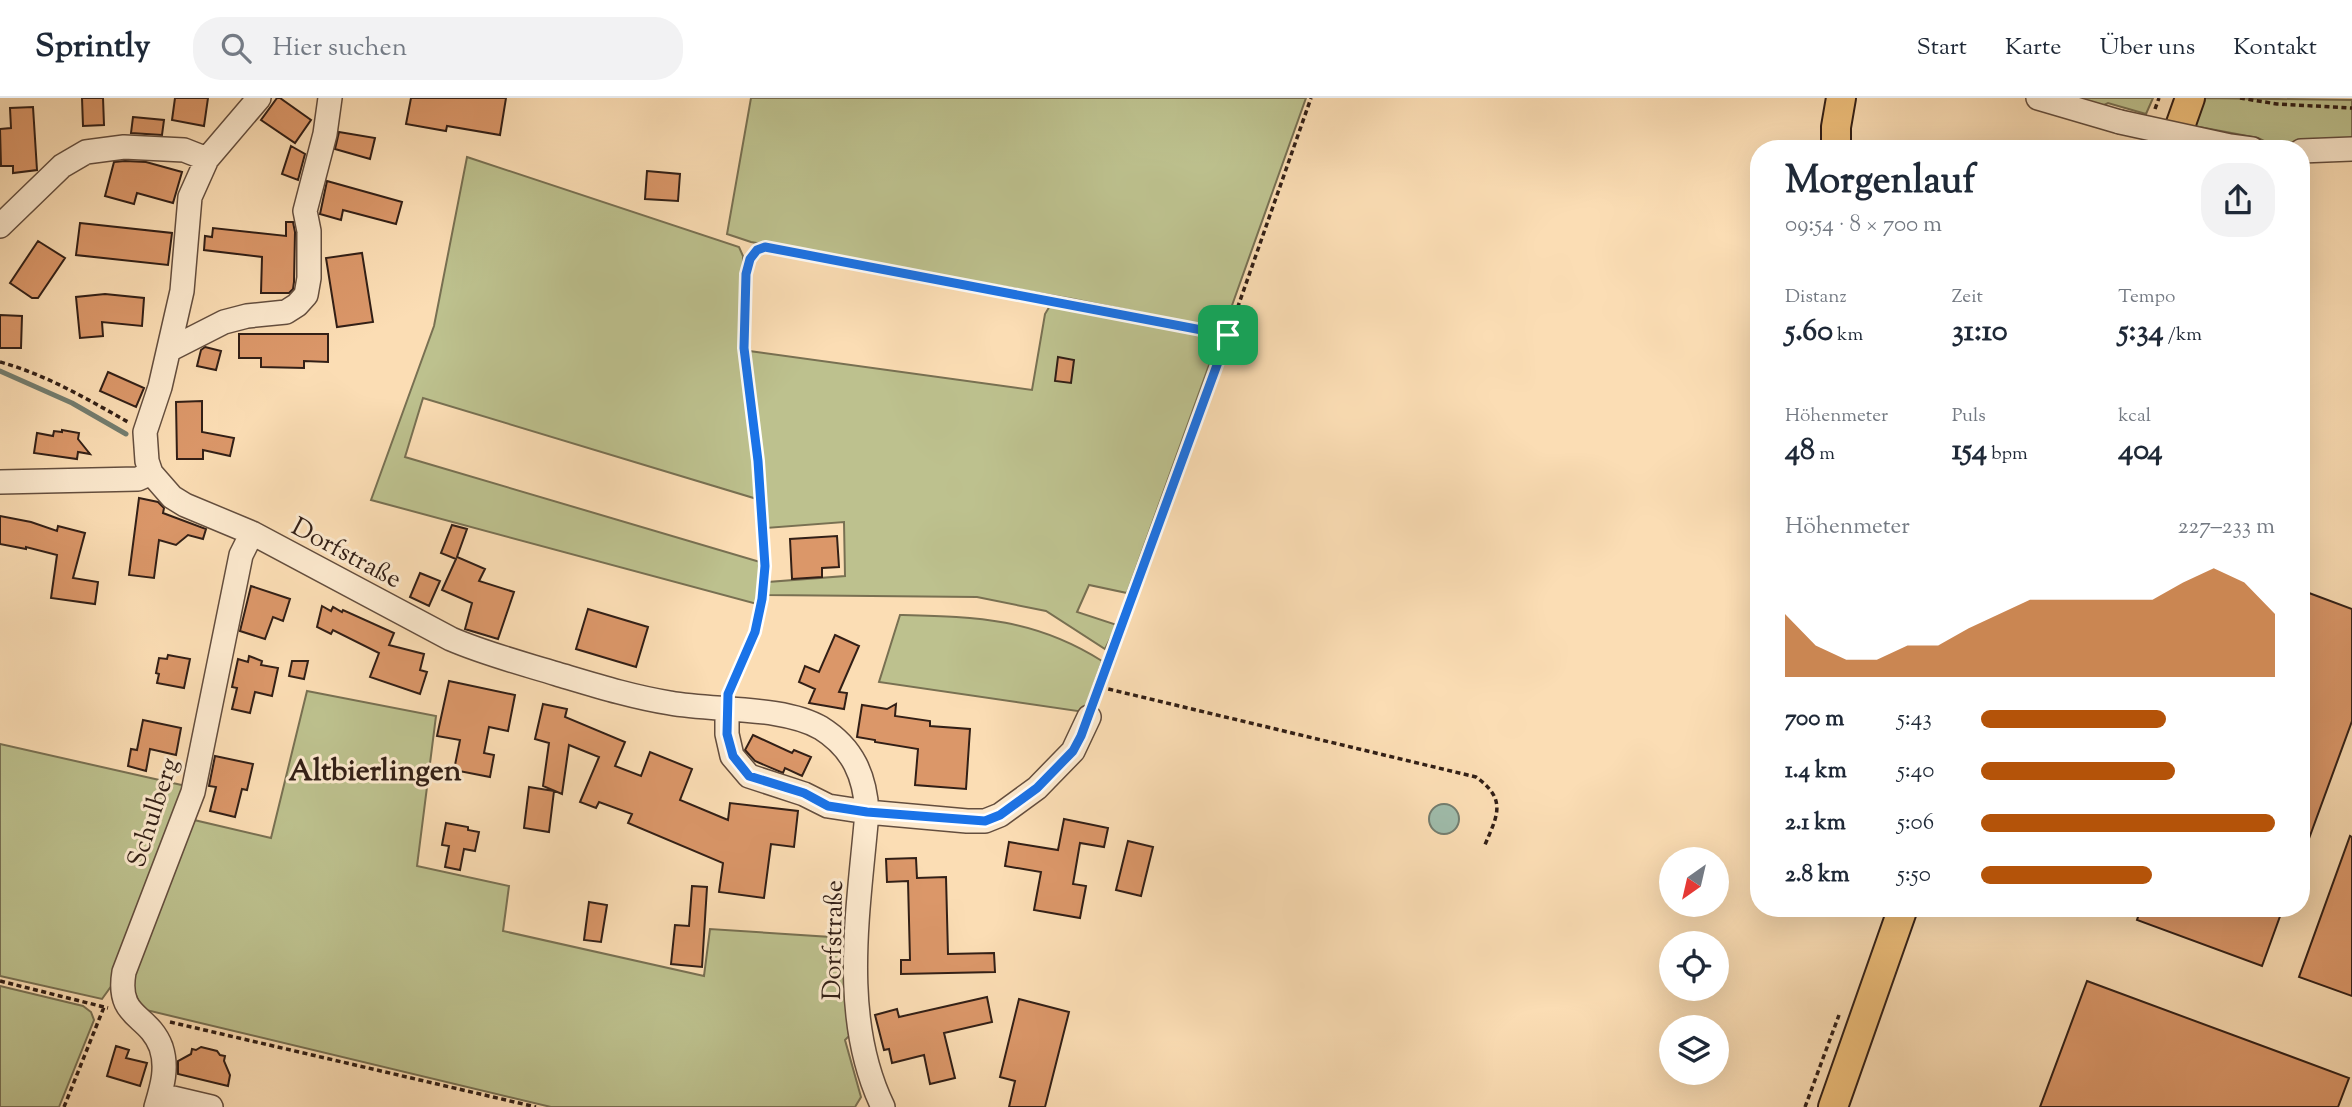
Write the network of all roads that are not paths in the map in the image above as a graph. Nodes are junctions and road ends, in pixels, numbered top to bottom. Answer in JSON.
{"nodes":[{"id":1,"x":259,"y":98,"type":"edge"},
{"id":2,"x":330,"y":98,"type":"edge"},
{"id":3,"x":1841,"y":98,"type":"edge"},
{"id":4,"x":2038,"y":98,"type":"edge"},
{"id":5,"x":2190,"y":98,"type":"edge"},
{"id":6,"x":1836,"y":140,"type":"edge"},
{"id":7,"x":2175,"y":140,"type":"edge"},
{"id":8,"x":2207,"y":140,"type":"edge"},
{"id":9,"x":2352,"y":149,"type":"edge"},
{"id":10,"x":2310,"y":151,"type":"edge"},
{"id":11,"x":207,"y":159,"type":"junction"},
{"id":12,"x":0,"y":226,"type":"edge"},
{"id":13,"x":169,"y":350,"type":"junction"},
{"id":14,"x":151,"y":473,"type":"junction"},
{"id":15,"x":0,"y":482,"type":"edge"},
{"id":16,"x":252,"y":533,"type":"junction"},
{"id":17,"x":727,"y":710,"type":"junction"},
{"id":18,"x":1089,"y":717,"type":"road end"},
{"id":19,"x":867,"y":812,"type":"junction"},
{"id":20,"x":1900,"y":917,"type":"edge"},
{"id":21,"x":158,"y":1101,"type":"edge"},
{"id":22,"x":211,"y":1107,"type":"edge"},
{"id":23,"x":883,"y":1107,"type":"edge"},
{"id":24,"x":1833,"y":1107,"type":"edge"}],
"edges":[{"from":1,"to":11,"type":"street"},
{"from":2,"to":13,"type":"street"},
{"from":3,"to":6,"type":"main road"},
{"from":4,"to":8,"type":"street","bridge":true},
{"from":5,"to":7,"type":"main road"},
{"from":9,"to":10,"type":"street"},
{"from":11,"to":12,"type":"street"},
{"from":11,"to":13,"type":"street"},
{"from":13,"to":14,"type":"street"},
{"from":14,"to":15,"type":"street"},
{"from":14,"to":16,"type":"street","name":"Dorfstraße"},
{"from":16,"to":17,"type":"street","name":"Dorfstraße"},
{"from":16,"to":21,"type":"street","name":"Schulberg"},
{"from":17,"to":19,"type":"street"},
{"from":17,"to":19,"type":"street","name":"Dorfstraße"},
{"from":18,"to":19,"type":"street"},
{"from":19,"to":23,"type":"street","name":"Dorfstraße"},
{"from":20,"to":24,"type":"main road"},
{"from":21,"to":22,"type":"street","name":"Schulberg"}]}
